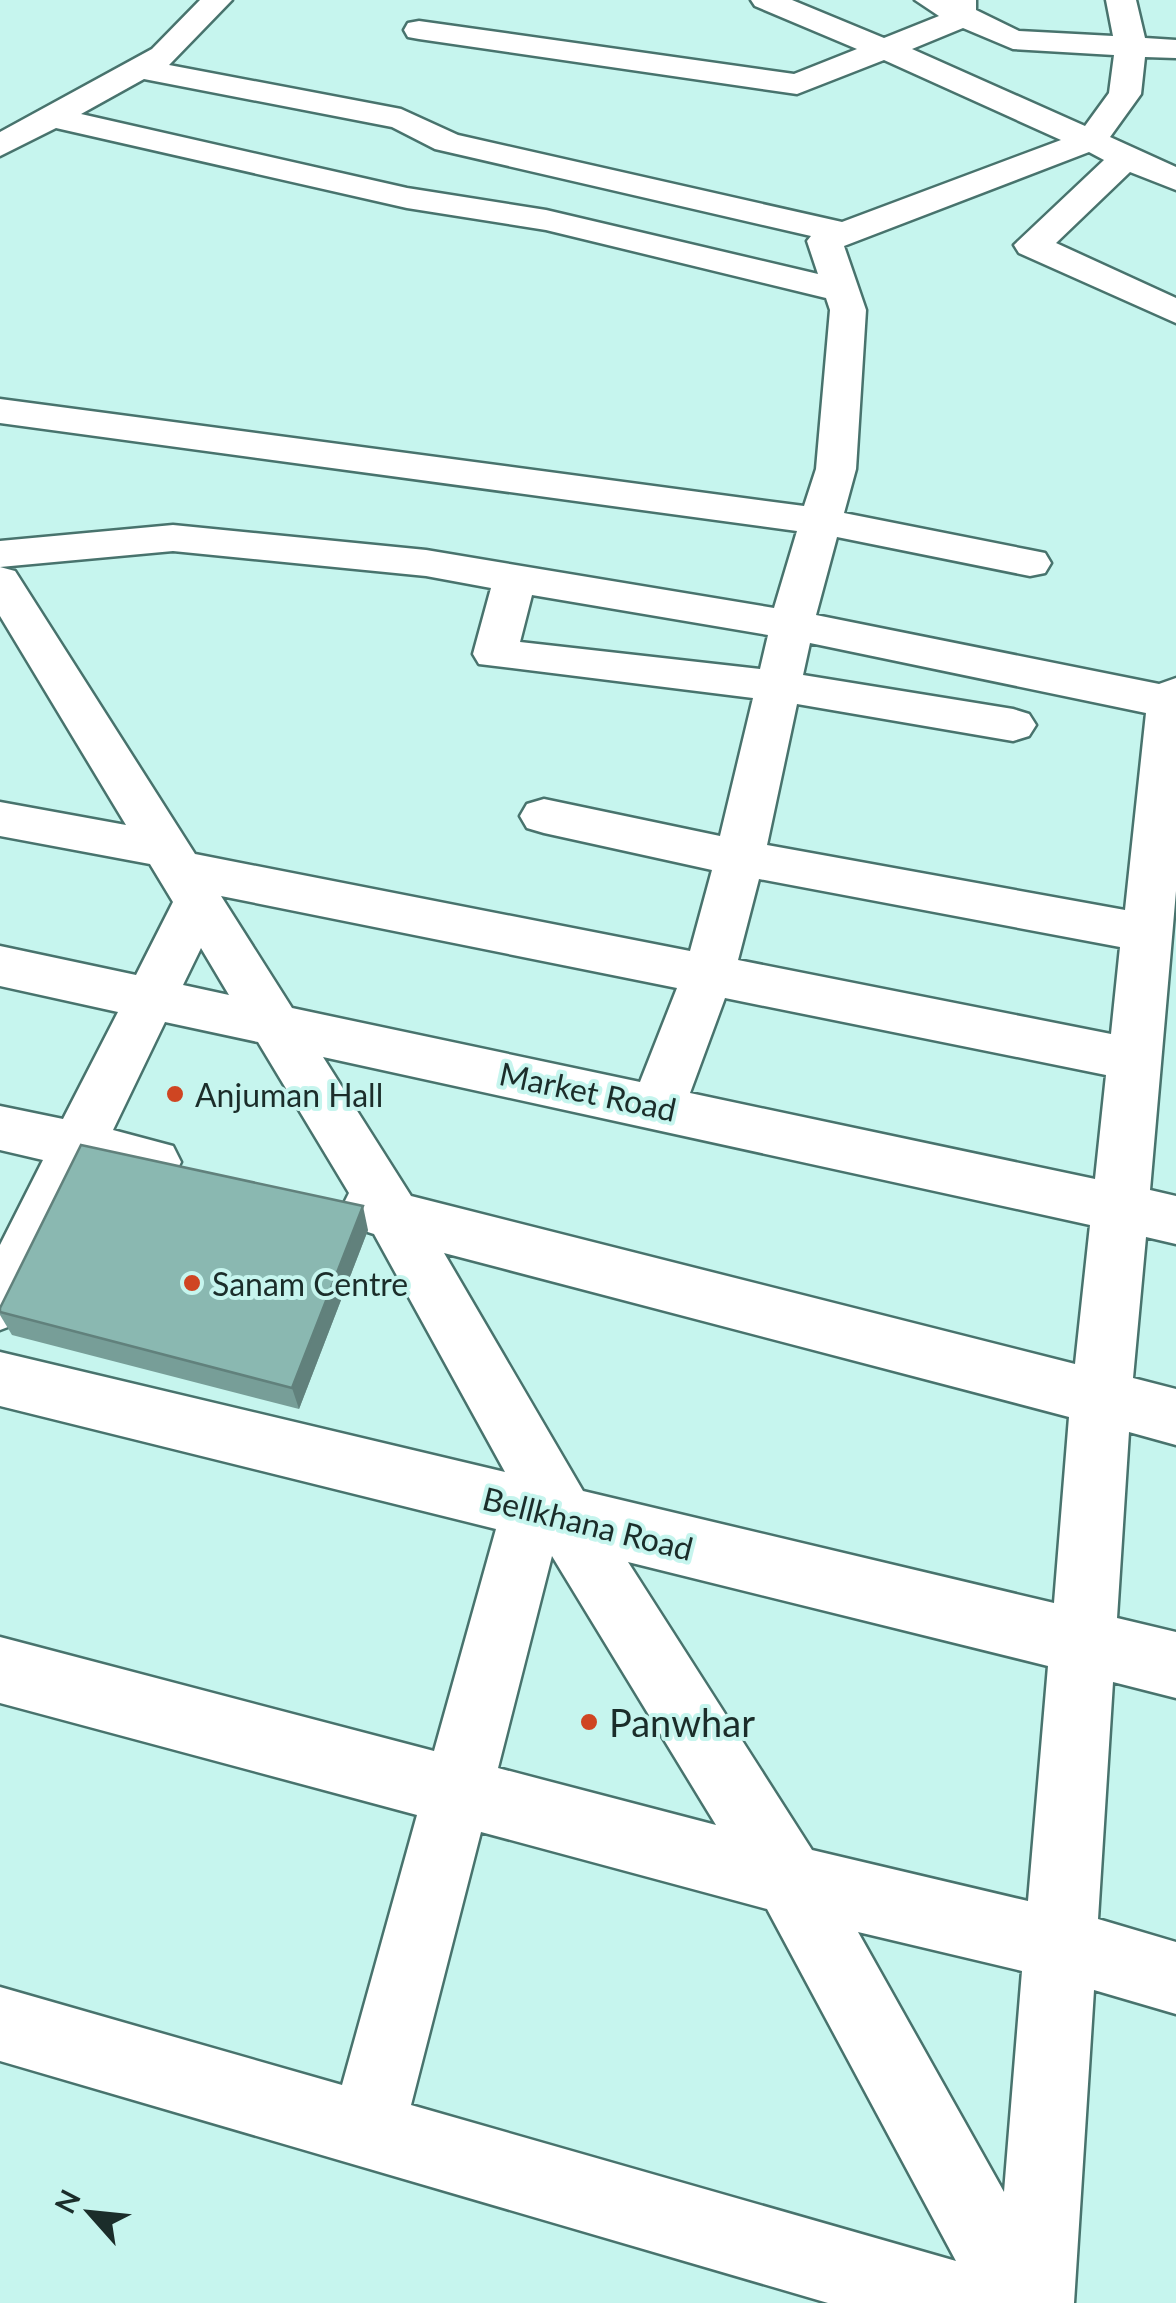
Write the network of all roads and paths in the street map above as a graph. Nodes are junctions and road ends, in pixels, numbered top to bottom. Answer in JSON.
{"nodes":[{"id":1,"x":217,"y":0,"type":"edge"},
{"id":2,"x":766,"y":0,"type":"edge"},
{"id":3,"x":930,"y":0,"type":"edge"},
{"id":4,"x":1121,"y":0,"type":"edge"},
{"id":5,"x":960,"y":9,"type":"edge"},
{"id":6,"x":420,"y":30,"type":"dead end"},
{"id":7,"x":1131,"y":46,"type":"junction"},
{"id":8,"x":880,"y":48,"type":"junction"},
{"id":9,"x":1176,"y":49,"type":"edge"},
{"id":10,"x":139,"y":69,"type":"junction"},
{"id":11,"x":54,"y":118,"type":"junction"},
{"id":12,"x":0,"y":146,"type":"edge"},
{"id":13,"x":1108,"y":148,"type":"junction"},
{"id":14,"x":1176,"y":180,"type":"edge"},
{"id":15,"x":846,"y":234,"type":"junction"},
{"id":16,"x":842,"y":292,"type":"junction"},
{"id":17,"x":1176,"y":312,"type":"edge"},
{"id":18,"x":0,"y":410,"type":"edge"},
{"id":19,"x":820,"y":522,"type":"junction"},
{"id":20,"x":0,"y":554,"type":"edge"},
{"id":21,"x":1030,"y":563,"type":"dead end"},
{"id":22,"x":515,"y":578,"type":"junction"},
{"id":23,"x":0,"y":582,"type":"edge"},
{"id":24,"x":792,"y":625,"type":"junction"},
{"id":25,"x":778,"y":686,"type":"junction"},
{"id":26,"x":1173,"y":697,"type":"edge"},
{"id":27,"x":1013,"y":725,"type":"dead end"},
{"id":28,"x":544,"y":816,"type":"dead end"},
{"id":29,"x":0,"y":818,"type":"edge"},
{"id":30,"x":740,"y":858,"type":"junction"},
{"id":31,"x":180,"y":873,"type":"junction"},
{"id":32,"x":1146,"y":932,"type":"junction"},
{"id":33,"x":0,"y":966,"type":"edge"},
{"id":34,"x":707,"y":977,"type":"junction"},
{"id":35,"x":151,"y":998,"type":"junction"},
{"id":36,"x":275,"y":1023,"type":"junction"},
{"id":37,"x":1133,"y":1059,"type":"junction"},
{"id":38,"x":658,"y":1106,"type":"junction"},
{"id":39,"x":0,"y":1128,"type":"edge"},
{"id":40,"x":78,"y":1146,"type":"junction"},
{"id":41,"x":207,"y":1174,"type":"edge"},
{"id":42,"x":318,"y":1198,"type":"edge"},
{"id":43,"x":1147,"y":1213,"type":"edge"},
{"id":44,"x":392,"y":1214,"type":"junction"},
{"id":45,"x":0,"y":1304,"type":"edge"},
{"id":46,"x":0,"y":1379,"type":"edge"},
{"id":47,"x":1101,"y":1400,"type":"junction"},
{"id":48,"x":1176,"y":1417,"type":"edge"},
{"id":49,"x":548,"y":1513,"type":"junction"},
{"id":50,"x":1083,"y":1642,"type":"junction"},
{"id":51,"x":1176,"y":1665,"type":"edge"},
{"id":52,"x":0,"y":1670,"type":"edge"},
{"id":53,"x":458,"y":1792,"type":"junction"},
{"id":54,"x":790,"y":1880,"type":"junction"},
{"id":55,"x":1062,"y":1945,"type":"junction"},
{"id":56,"x":1176,"y":1978,"type":"edge"},
{"id":57,"x":0,"y":2024,"type":"edge"},
{"id":58,"x":367,"y":2130,"type":"junction"},
{"id":59,"x":964,"y":2303,"type":"edge"},
{"id":60,"x":1022,"y":2303,"type":"edge"},
{"id":61,"x":1034,"y":2303,"type":"edge"}],
"edges":[{"from":1,"to":10,"type":"street"},
{"from":2,"to":8,"type":"street"},
{"from":3,"to":5,"type":"street"},
{"from":4,"to":7,"type":"street"},
{"from":5,"to":7,"type":"street"},
{"from":5,"to":8,"type":"street"},
{"from":6,"to":8,"type":"street"},
{"from":7,"to":9,"type":"street"},
{"from":7,"to":13,"type":"street"},
{"from":8,"to":13,"type":"street"},
{"from":10,"to":11,"type":"street"},
{"from":10,"to":15,"type":"street"},
{"from":11,"to":12,"type":"street"},
{"from":11,"to":16,"type":"street"},
{"from":13,"to":14,"type":"street"},
{"from":13,"to":15,"type":"street"},
{"from":13,"to":17,"type":"street"},
{"from":15,"to":16,"type":"street"},
{"from":16,"to":19,"type":"street"},
{"from":18,"to":19,"type":"street"},
{"from":19,"to":21,"type":"street"},
{"from":19,"to":24,"type":"street"},
{"from":20,"to":22,"type":"street"},
{"from":22,"to":24,"type":"street"},
{"from":22,"to":25,"type":"street"},
{"from":23,"to":31,"type":"street"},
{"from":24,"to":25,"type":"street"},
{"from":24,"to":26,"type":"street"},
{"from":25,"to":27,"type":"street"},
{"from":25,"to":30,"type":"street"},
{"from":26,"to":32,"type":"street"},
{"from":28,"to":30,"type":"street"},
{"from":29,"to":31,"type":"street"},
{"from":30,"to":32,"type":"street"},
{"from":30,"to":34,"type":"street"},
{"from":31,"to":34,"type":"street"},
{"from":31,"to":35,"type":"street"},
{"from":31,"to":36,"type":"street"},
{"from":32,"to":37,"type":"street"},
{"from":33,"to":35,"type":"street","name":"Market Road"},
{"from":34,"to":37,"type":"street"},
{"from":34,"to":38,"type":"street"},
{"from":35,"to":36,"type":"street","name":"Market Road"},
{"from":35,"to":40,"type":"street"},
{"from":36,"to":38,"type":"street","name":"Market Road"},
{"from":36,"to":44,"type":"street"},
{"from":37,"to":43,"type":"street"},
{"from":38,"to":43,"type":"street","name":"Market Road"},
{"from":39,"to":40,"type":"street"},
{"from":40,"to":41,"type":"street"},
{"from":40,"to":45,"type":"street"},
{"from":42,"to":44,"type":"street"},
{"from":43,"to":47,"type":"street"},
{"from":44,"to":47,"type":"street"},
{"from":44,"to":49,"type":"street"},
{"from":46,"to":49,"type":"street","name":"Bellkhana Road"},
{"from":47,"to":48,"type":"street"},
{"from":47,"to":50,"type":"street"},
{"from":49,"to":50,"type":"street","name":"Bellkhana Road"},
{"from":49,"to":53,"type":"street"},
{"from":49,"to":54,"type":"street"},
{"from":50,"to":51,"type":"street","name":"Bellkhana Road"},
{"from":50,"to":55,"type":"street"},
{"from":52,"to":53,"type":"street"},
{"from":53,"to":54,"type":"street"},
{"from":53,"to":58,"type":"street"},
{"from":54,"to":55,"type":"street"},
{"from":54,"to":60,"type":"street"},
{"from":55,"to":56,"type":"street"},
{"from":55,"to":61,"type":"street"},
{"from":57,"to":58,"type":"street"},
{"from":58,"to":59,"type":"street"}]}
